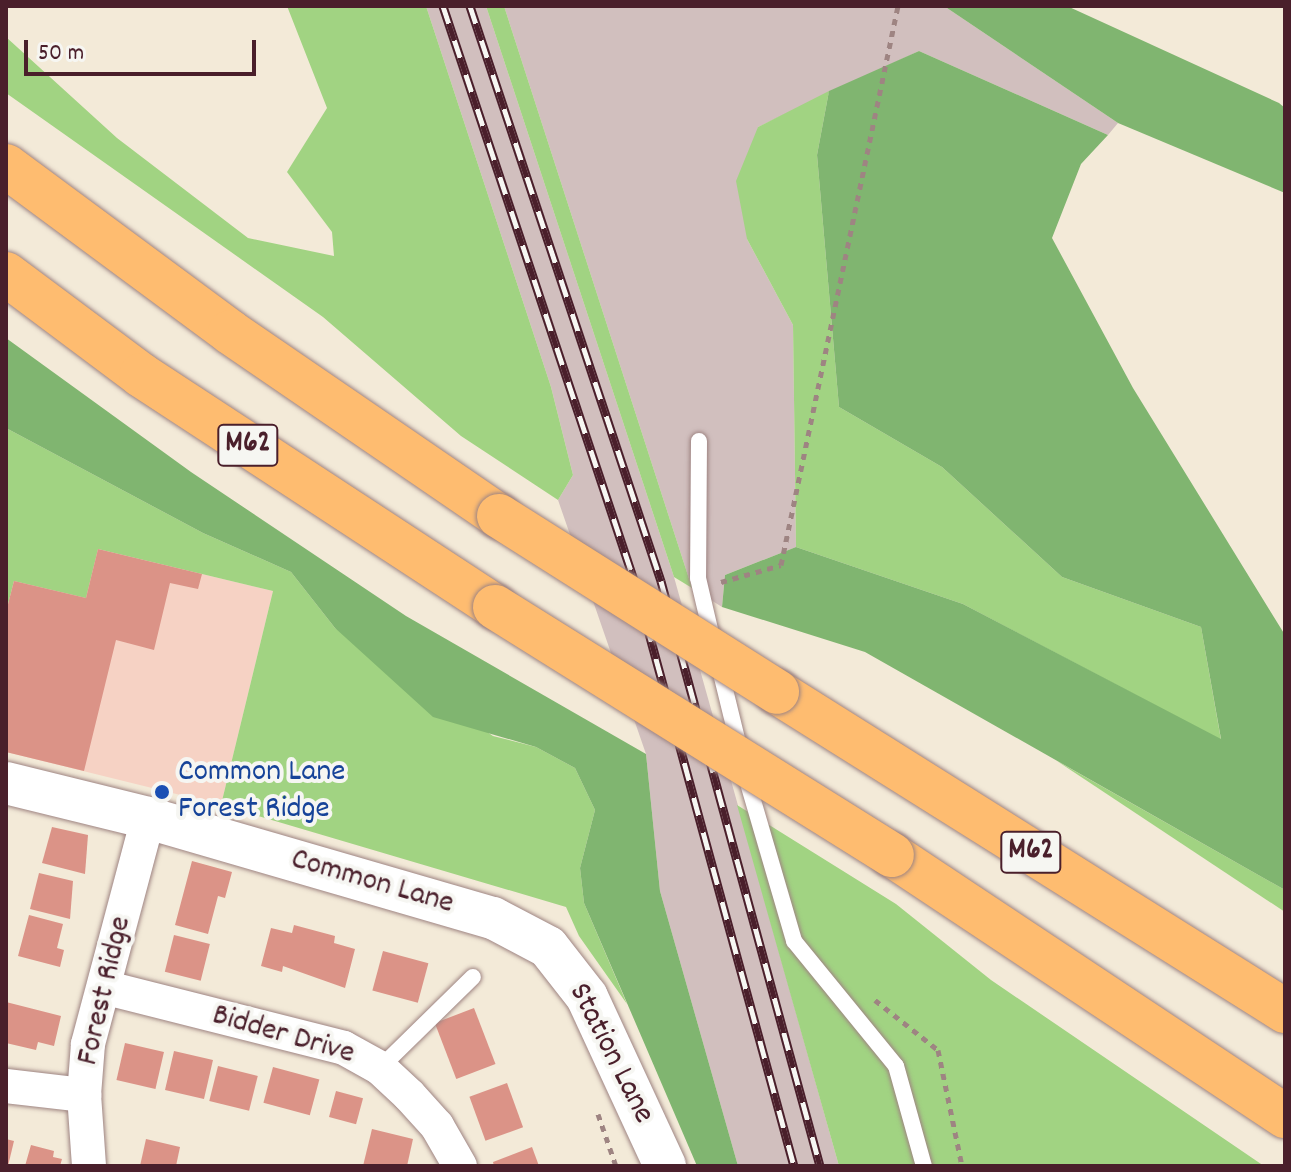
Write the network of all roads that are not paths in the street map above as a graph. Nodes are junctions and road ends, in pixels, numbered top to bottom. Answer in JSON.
{"nodes":[{"id":1,"x":6,"y":166,"type":"edge"},
{"id":2,"x":6,"y":274,"type":"edge"},
{"id":3,"x":699,"y":441,"type":"dead end"},
{"id":4,"x":6,"y":783,"type":"edge"},
{"id":5,"x":148,"y":818,"type":"junction"},
{"id":6,"x":548,"y":947,"type":"joint"},
{"id":7,"x":473,"y":977,"type":"dead end"},
{"id":8,"x":107,"y":988,"type":"junction"},
{"id":9,"x":1285,"y":1011,"type":"edge"},
{"id":10,"x":380,"y":1068,"type":"junction"},
{"id":11,"x":6,"y":1086,"type":"edge"},
{"id":12,"x":84,"y":1095,"type":"junction"},
{"id":13,"x":1285,"y":1116,"type":"edge"},
{"id":14,"x":89,"y":1166,"type":"edge"},
{"id":15,"x":460,"y":1166,"type":"edge"},
{"id":16,"x":665,"y":1166,"type":"edge"},
{"id":17,"x":924,"y":1166,"type":"edge"}],
"edges":[{"from":1,"to":9,"type":"highway","number":"M62","bridge":true},
{"from":2,"to":13,"type":"highway","number":"M62","bridge":true},
{"from":3,"to":17,"type":"lane"},
{"from":4,"to":5,"type":"street","name":"Common Lane"},
{"from":5,"to":6,"type":"street","name":"Common Lane"},
{"from":5,"to":8,"type":"street","name":"Forest Ridge"},
{"from":6,"to":16,"type":"street","name":"Station Lane"},
{"from":7,"to":10,"type":"lane"},
{"from":8,"to":10,"type":"street","name":"Bidder Drive"},
{"from":8,"to":12,"type":"street","name":"Forest Ridge"},
{"from":10,"to":15,"type":"street","name":"Bidder Drive"},
{"from":11,"to":12,"type":"street"},
{"from":12,"to":14,"type":"street","name":"Forest Ridge"}]}
